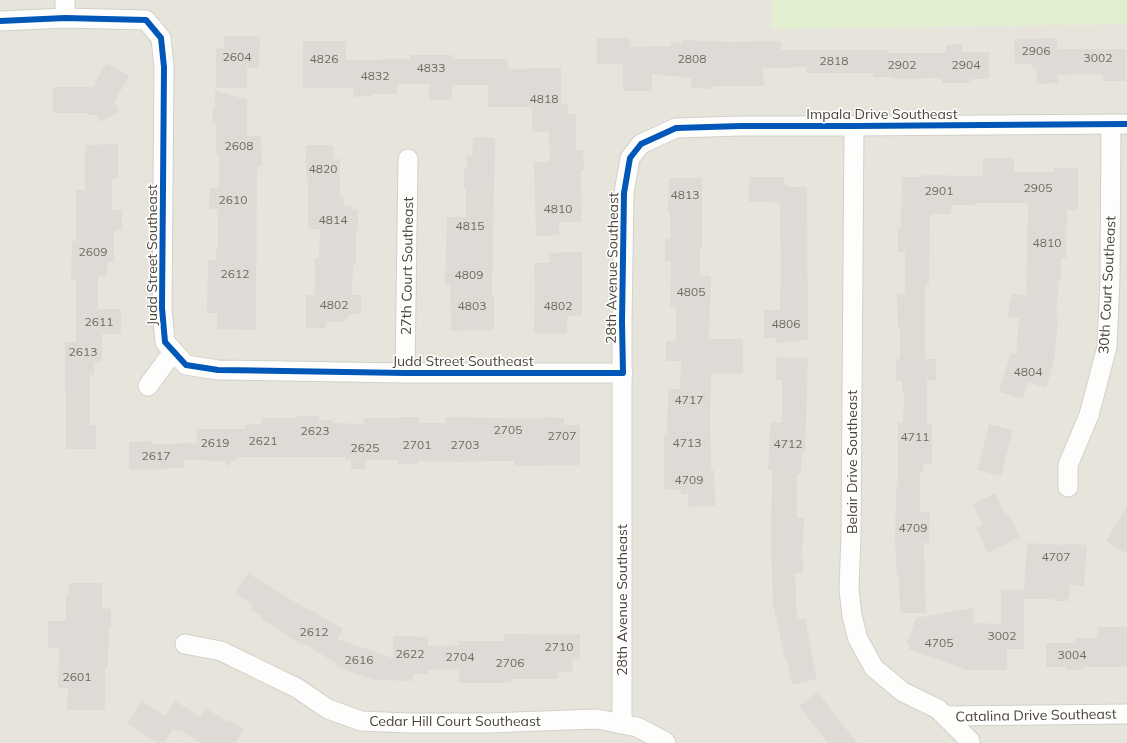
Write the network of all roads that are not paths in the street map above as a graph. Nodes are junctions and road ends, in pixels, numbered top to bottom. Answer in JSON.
{"nodes":[{"id":1,"x":65,"y":9,"type":"edge"},
{"id":2,"x":0,"y":21,"type":"edge"},
{"id":3,"x":1119,"y":124,"type":"edge"},
{"id":4,"x":854,"y":126,"type":"junction"},
{"id":5,"x":641,"y":144,"type":"joint"},
{"id":6,"x":408,"y":159,"type":"dead end"},
{"id":7,"x":173,"y":352,"type":"junction"},
{"id":8,"x":405,"y":373,"type":"junction"},
{"id":9,"x":623,"y":373,"type":"junction"},
{"id":10,"x":148,"y":386,"type":"dead end"},
{"id":11,"x":1068,"y":487,"type":"dead end"},
{"id":12,"x":185,"y":644,"type":"dead end"},
{"id":13,"x":1127,"y":714,"type":"edge"},
{"id":14,"x":945,"y":716,"type":"junction"},
{"id":15,"x":622,"y":724,"type":"junction"},
{"id":16,"x":666,"y":743,"type":"edge"},
{"id":17,"x":970,"y":743,"type":"edge"}],
"edges":[{"from":1,"to":2,"type":"street","name":"Judd Street Southeast"},
{"from":1,"to":7,"type":"street","name":"Judd Street Southeast"},
{"from":3,"to":4,"type":"street","name":"Impala Drive Southeast"},
{"from":3,"to":11,"type":"street","name":"30th Court Southeast"},
{"from":4,"to":5,"type":"street","name":"Impala Drive Southeast"},
{"from":4,"to":14,"type":"street","name":"Belair Drive Southeast"},
{"from":5,"to":9,"type":"street","name":"28th Avenue Southeast"},
{"from":6,"to":8,"type":"street","name":"27th Court Southeast"},
{"from":7,"to":8,"type":"street","name":"Judd Street Southeast"},
{"from":7,"to":10,"type":"street"},
{"from":8,"to":9,"type":"street","name":"Judd Street Southeast"},
{"from":9,"to":15,"type":"street","name":"28th Avenue Southeast"},
{"from":12,"to":15,"type":"street","name":"Cedar Hill Court Southeast"},
{"from":13,"to":14,"type":"street","name":"Catalina Drive Southeast"},
{"from":14,"to":17,"type":"street","name":"Belair Drive Southeast"},
{"from":15,"to":16,"type":"street"}]}
